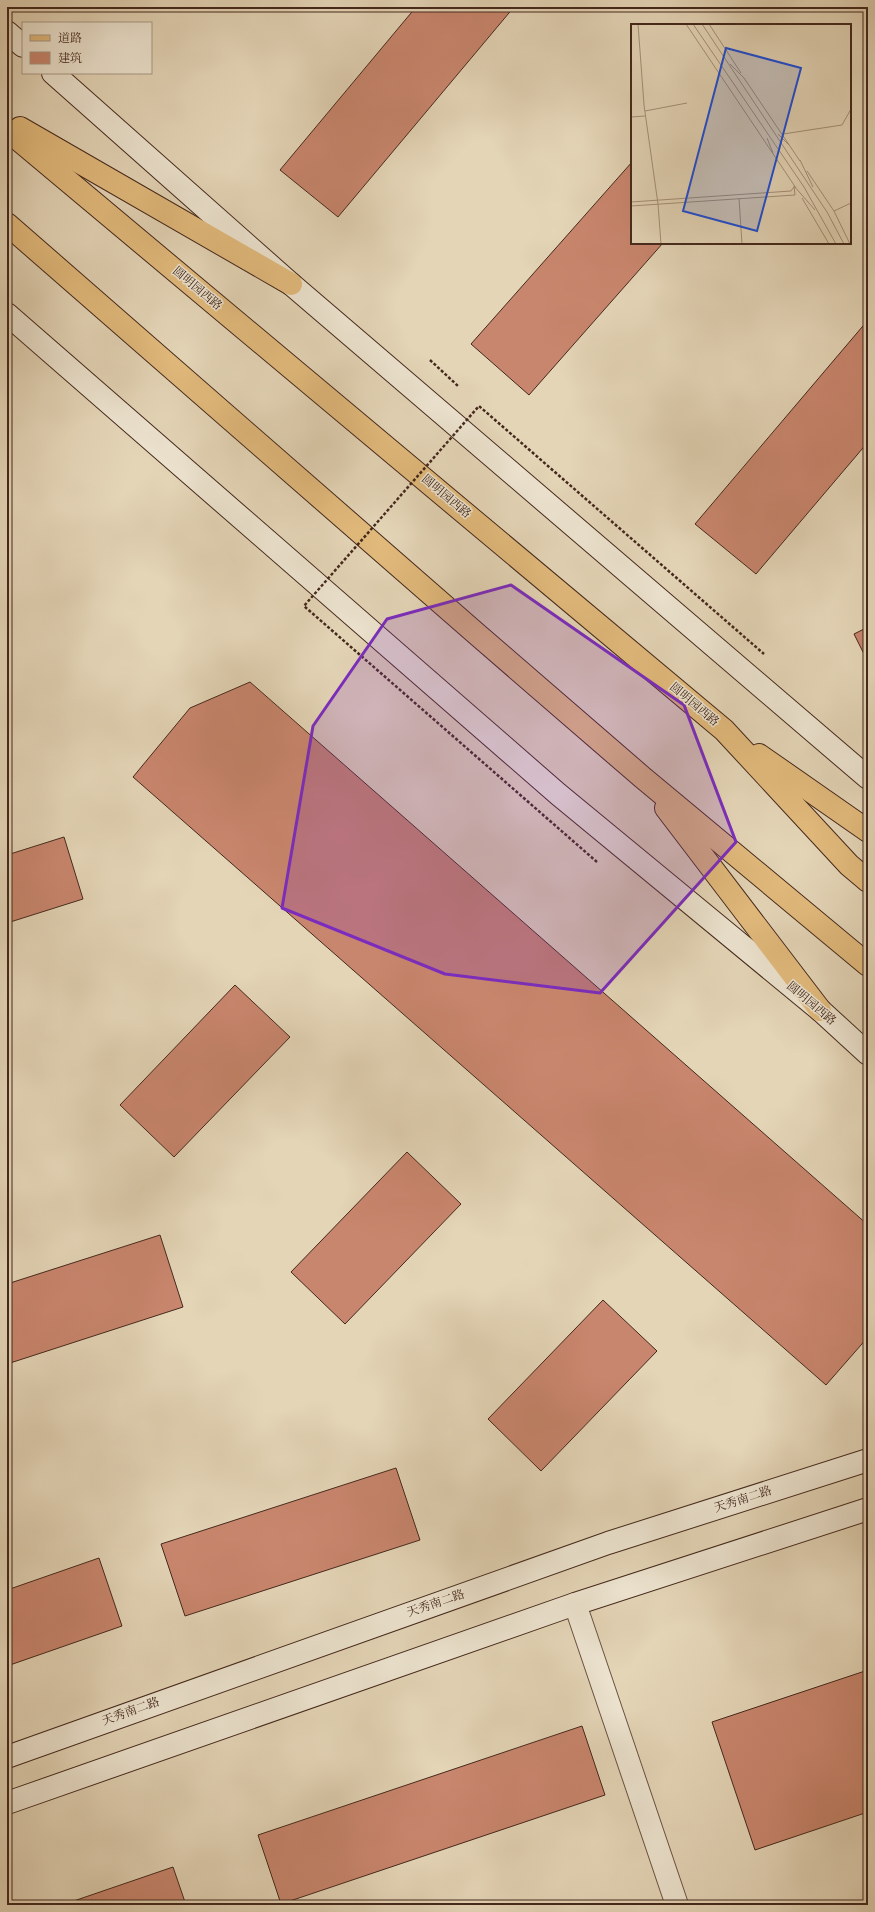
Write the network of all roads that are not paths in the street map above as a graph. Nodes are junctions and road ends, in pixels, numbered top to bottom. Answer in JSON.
{"nodes":[{"id":1,"x":7,"y":32,"type":"edge"},
{"id":2,"x":22,"y":45,"type":"edge"},
{"id":3,"x":54,"y":74,"type":"edge"},
{"id":4,"x":7,"y":120,"type":"edge"},
{"id":5,"x":7,"y":130,"type":"edge"},
{"id":6,"x":7,"y":224,"type":"edge"},
{"id":7,"x":291,"y":284,"type":"junction"},
{"id":8,"x":7,"y":314,"type":"edge"},
{"id":9,"x":724,"y":730,"type":"junction"},
{"id":10,"x":867,"y":776,"type":"edge"},
{"id":11,"x":642,"y":777,"type":"junction"},
{"id":12,"x":868,"y":831,"type":"edge"},
{"id":13,"x":868,"y":881,"type":"edge"},
{"id":14,"x":868,"y":965,"type":"edge"},
{"id":15,"x":820,"y":1010,"type":"junction"},
{"id":16,"x":868,"y":1054,"type":"edge"},
{"id":17,"x":868,"y":1460,"type":"edge"},
{"id":18,"x":868,"y":1509,"type":"edge"},
{"id":19,"x":575,"y":1604,"type":"junction"},
{"id":20,"x":7,"y":1757,"type":"edge"},
{"id":21,"x":7,"y":1803,"type":"edge"},
{"id":22,"x":677,"y":1905,"type":"edge"}],
"edges":[{"from":1,"to":2,"type":"street"},
{"from":3,"to":7,"type":"street"},
{"from":4,"to":7,"type":"main road"},
{"from":5,"to":9,"type":"main road","name":"圆明园西路"},
{"from":6,"to":11,"type":"main road"},
{"from":7,"to":10,"type":"street"},
{"from":8,"to":15,"type":"street","name":"圆明园西路"},
{"from":9,"to":12,"type":"main road"},
{"from":9,"to":13,"type":"main road","name":"圆明园西路"},
{"from":11,"to":14,"type":"main road"},
{"from":11,"to":15,"type":"main road"},
{"from":15,"to":16,"type":"street","name":"圆明园西路"},
{"from":17,"to":20,"type":"street","name":"天秀南二路"},
{"from":18,"to":19,"type":"street"},
{"from":19,"to":21,"type":"street"},
{"from":19,"to":22,"type":"street"}]}
